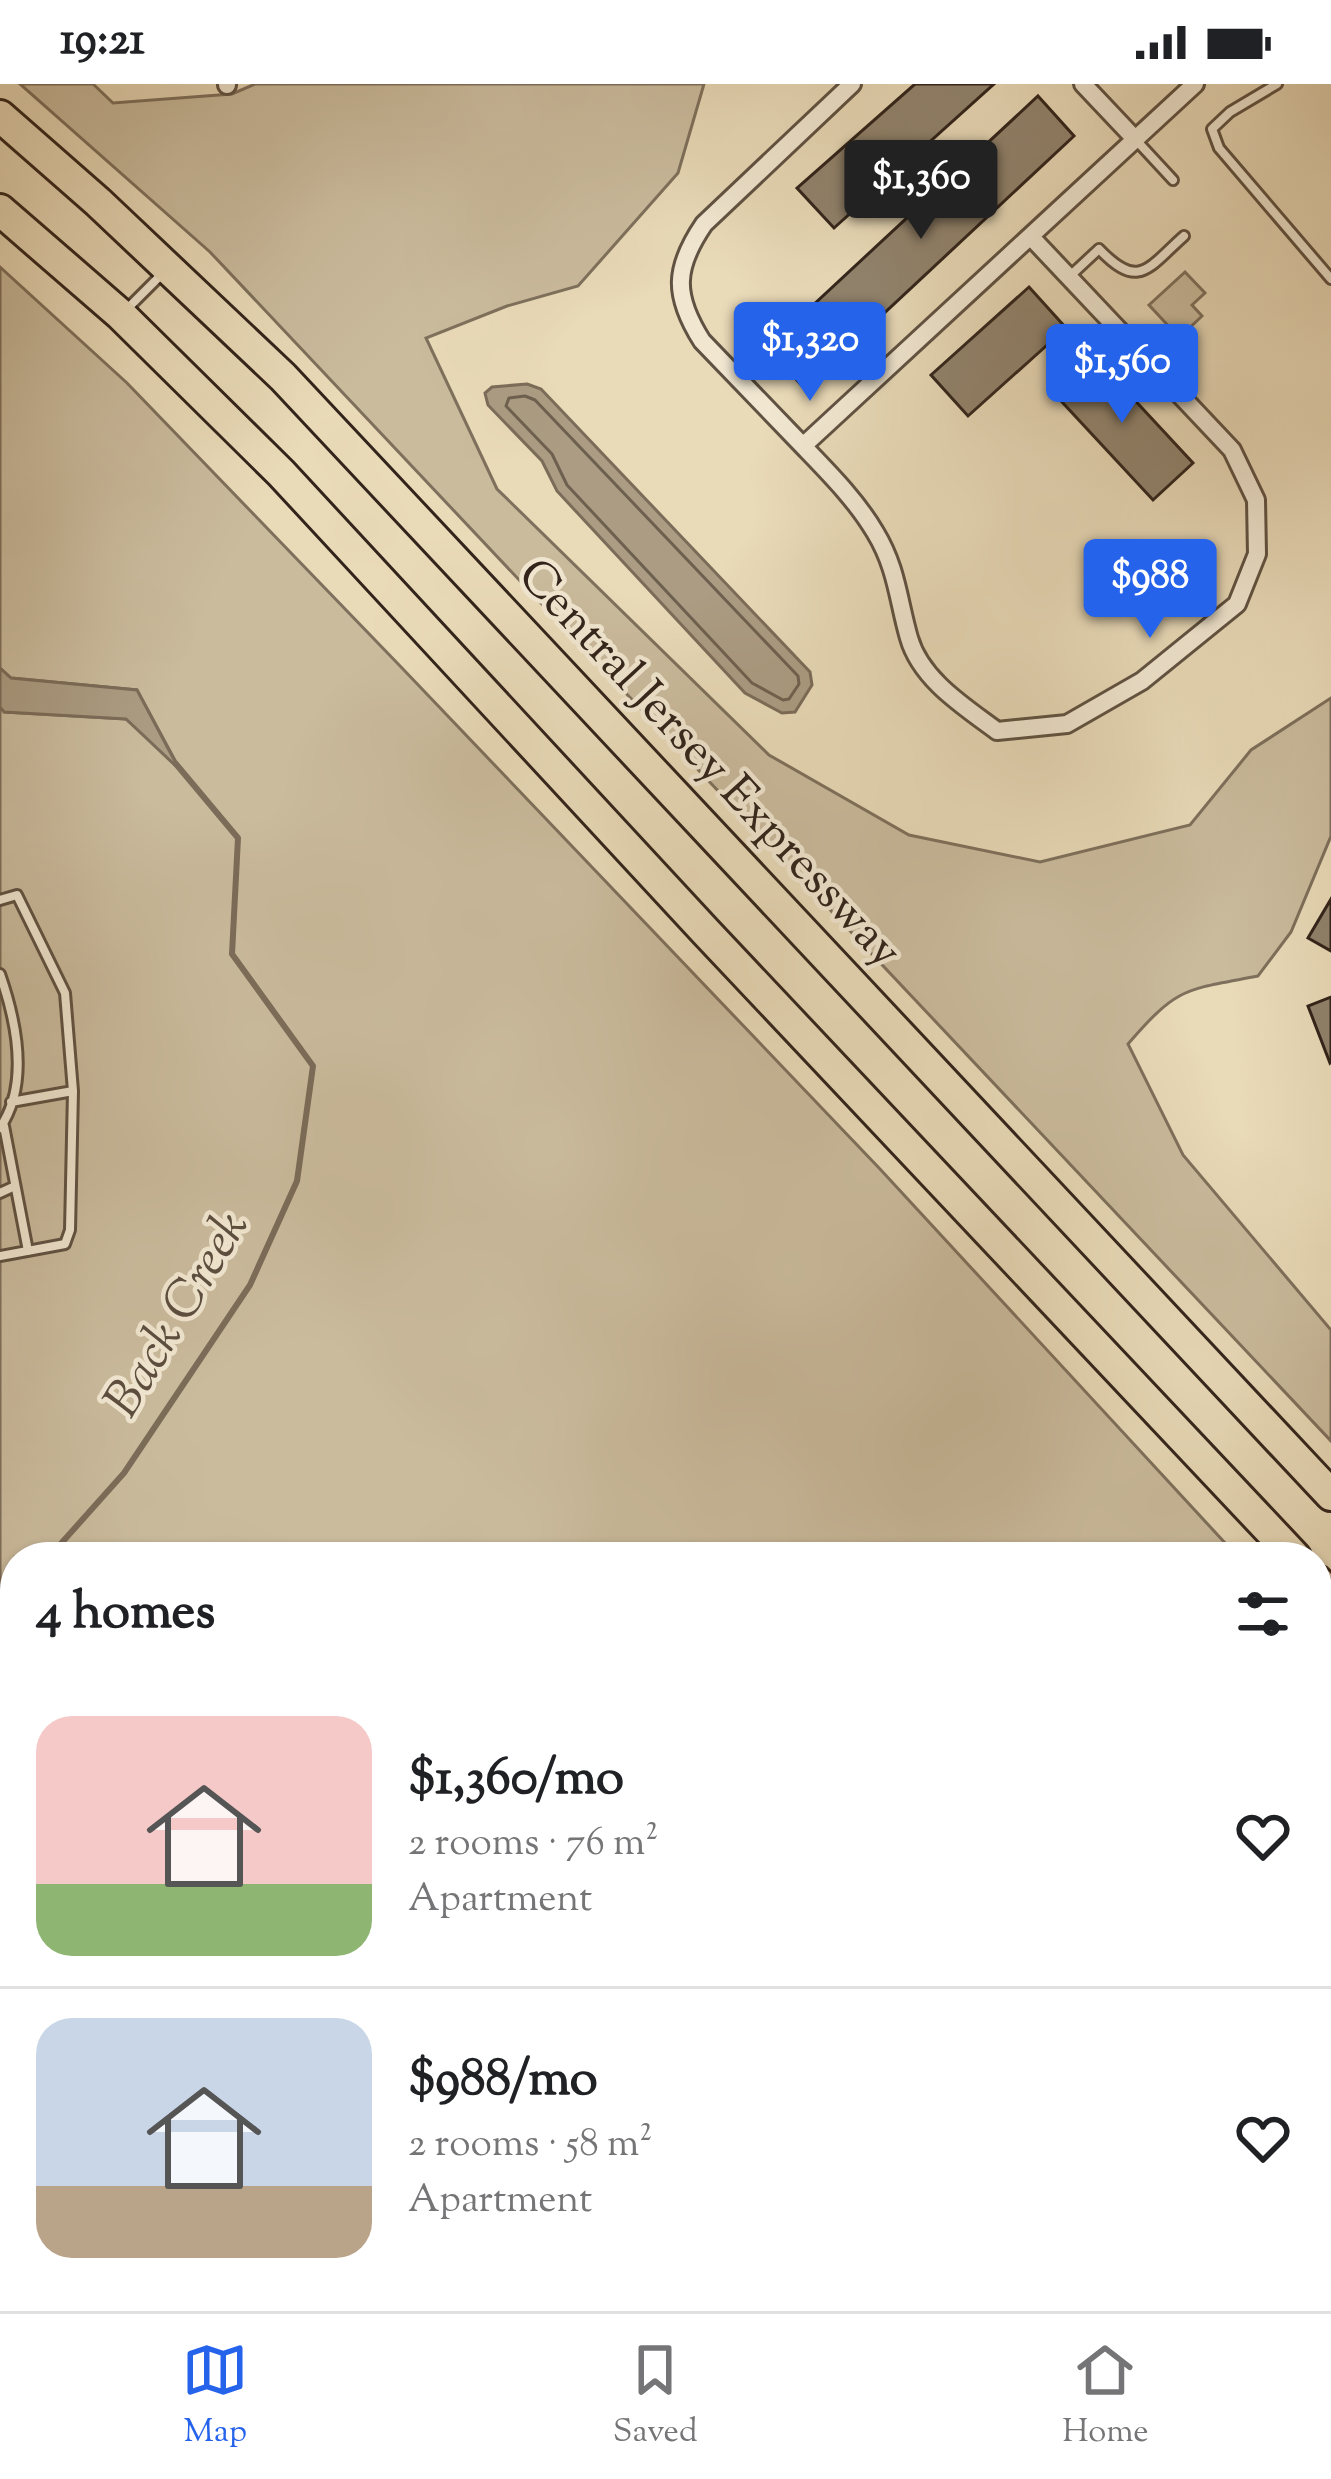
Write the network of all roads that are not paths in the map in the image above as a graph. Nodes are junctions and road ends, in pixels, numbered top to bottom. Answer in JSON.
{"nodes":[{"id":1,"x":852,"y":84,"type":"edge"},
{"id":2,"x":1083,"y":84,"type":"edge"},
{"id":3,"x":1196,"y":84,"type":"edge"},
{"id":4,"x":1277,"y":84,"type":"edge"},
{"id":5,"x":0,"y":116,"type":"edge"},
{"id":6,"x":1135,"y":139,"type":"junction"},
{"id":7,"x":1173,"y":180,"type":"dead end"},
{"id":8,"x":0,"y":210,"type":"edge"},
{"id":9,"x":1184,"y":236,"type":"dead end"},
{"id":10,"x":1032,"y":238,"type":"junction"},
{"id":11,"x":168,"y":267,"type":"junction"},
{"id":12,"x":1069,"y":277,"type":"junction"},
{"id":13,"x":1331,"y":279,"type":"edge"},
{"id":14,"x":121,"y":316,"type":"junction"},
{"id":15,"x":803,"y":446,"type":"junction"},
{"id":16,"x":0,"y":900,"type":"edge"},
{"id":17,"x":0,"y":974,"type":"edge"},
{"id":18,"x":73,"y":1091,"type":"junction"},
{"id":19,"x":11,"y":1102,"type":"junction"},
{"id":20,"x":2,"y":1127,"type":"edge"},
{"id":21,"x":15,"y":1186,"type":"junction"},
{"id":22,"x":0,"y":1193,"type":"edge"},
{"id":23,"x":28,"y":1251,"type":"junction"},
{"id":24,"x":0,"y":1256,"type":"edge"},
{"id":25,"x":1331,"y":1495,"type":"edge"},
{"id":26,"x":1280,"y":1542,"type":"edge"}],
"edges":[{"from":1,"to":15,"type":"street"},
{"from":2,"to":6,"type":"street"},
{"from":3,"to":6,"type":"street"},
{"from":4,"to":13,"type":"lane"},
{"from":5,"to":11,"type":"highway","name":"Central Jersey Expressway"},
{"from":6,"to":7,"type":"lane"},
{"from":6,"to":10,"type":"street"},
{"from":8,"to":14,"type":"highway"},
{"from":9,"to":12,"type":"lane"},
{"from":10,"to":12,"type":"street"},
{"from":10,"to":15,"type":"street"},
{"from":11,"to":14,"type":"lane"},
{"from":11,"to":25,"type":"highway","name":"Central Jersey Expressway"},
{"from":12,"to":15,"type":"street"},
{"from":14,"to":26,"type":"highway"},
{"from":16,"to":18,"type":"lane"},
{"from":17,"to":19,"type":"lane"},
{"from":18,"to":19,"type":"lane"},
{"from":18,"to":23,"type":"lane"},
{"from":19,"to":20,"type":"lane"},
{"from":20,"to":21,"type":"lane"},
{"from":21,"to":22,"type":"lane"},
{"from":21,"to":23,"type":"lane"},
{"from":23,"to":24,"type":"lane"}]}
